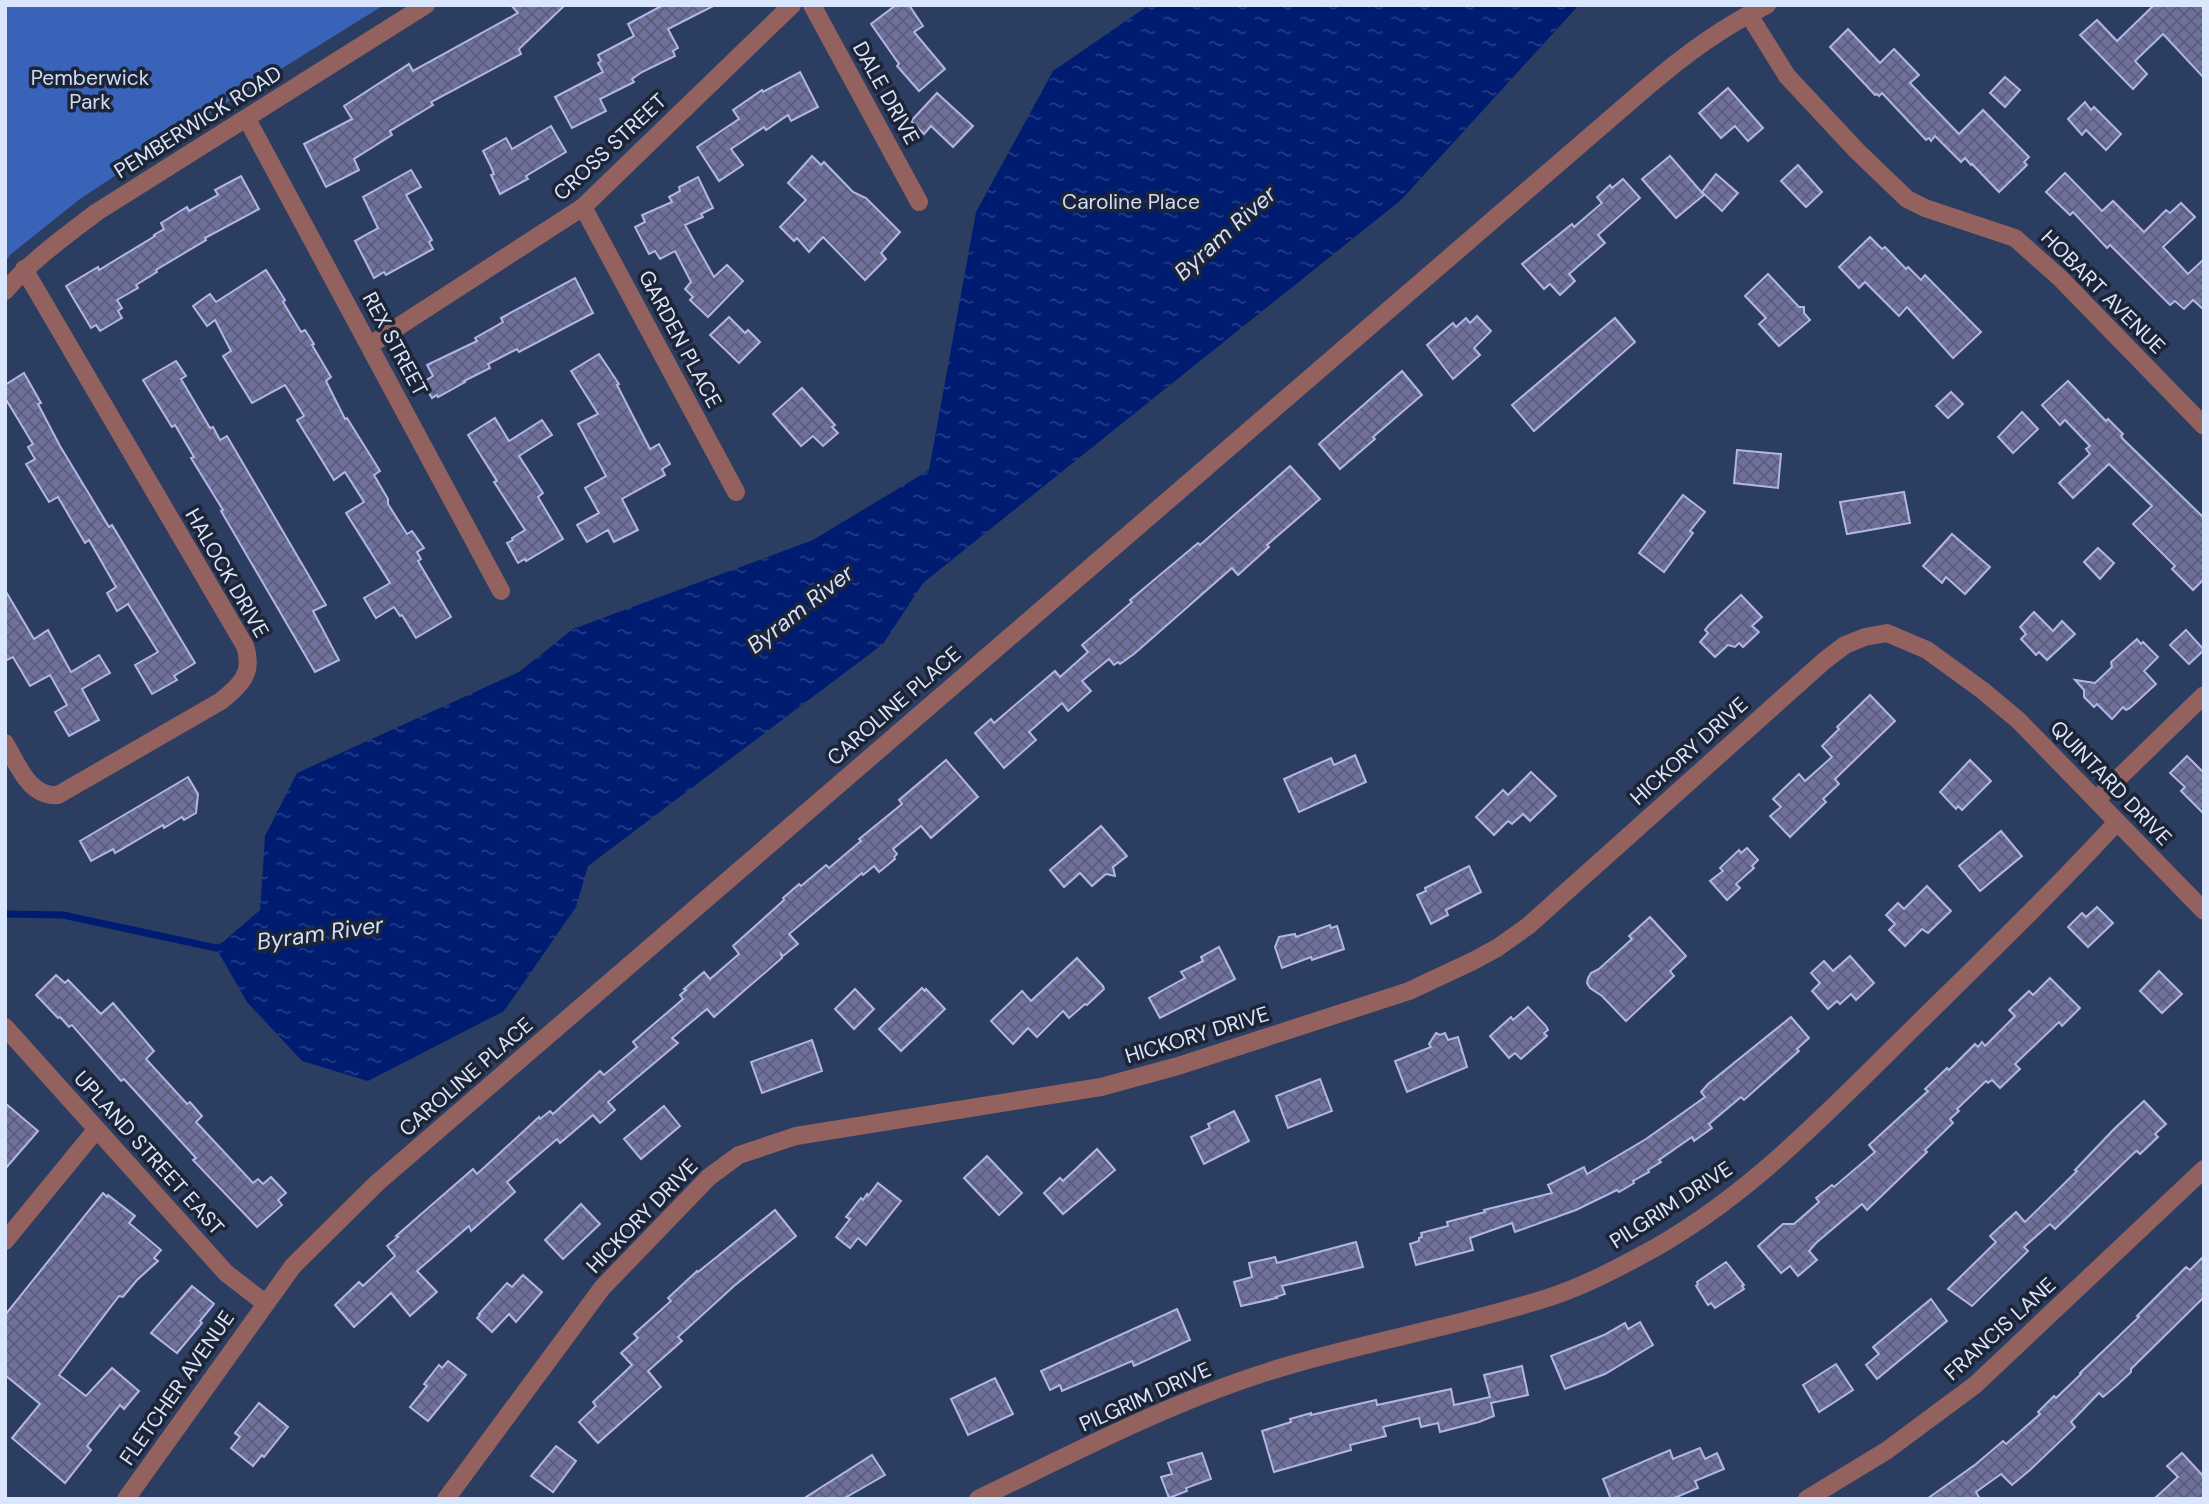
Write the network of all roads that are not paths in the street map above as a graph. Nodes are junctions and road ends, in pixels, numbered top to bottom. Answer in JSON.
{"nodes":[{"id":1,"x":426,"y":5,"type":"edge"},
{"id":2,"x":792,"y":5,"type":"edge"},
{"id":3,"x":812,"y":5,"type":"edge"},
{"id":4,"x":1767,"y":5,"type":"edge"},
{"id":5,"x":1749,"y":15,"type":"junction"},
{"id":6,"x":247,"y":119,"type":"junction"},
{"id":7,"x":919,"y":202,"type":"dead end"},
{"id":8,"x":583,"y":207,"type":"junction"},
{"id":9,"x":24,"y":270,"type":"junction"},
{"id":10,"x":5,"y":291,"type":"edge"},
{"id":11,"x":370,"y":345,"type":"junction"},
{"id":12,"x":2204,"y":426,"type":"edge"},
{"id":13,"x":736,"y":492,"type":"dead end"},
{"id":14,"x":501,"y":591,"type":"dead end"},
{"id":15,"x":1982,"y":690,"type":"joint"},
{"id":16,"x":2204,"y":695,"type":"edge"},
{"id":17,"x":5,"y":743,"type":"edge"},
{"id":18,"x":2096,"y":800,"type":"junction"},
{"id":19,"x":2117,"y":822,"type":"junction"},
{"id":20,"x":2204,"y":911,"type":"edge"},
{"id":21,"x":5,"y":1027,"type":"edge"},
{"id":22,"x":96,"y":1130,"type":"junction"},
{"id":23,"x":2204,"y":1170,"type":"edge"},
{"id":24,"x":5,"y":1241,"type":"edge"},
{"id":25,"x":265,"y":1303,"type":"junction"},
{"id":26,"x":126,"y":1499,"type":"edge"},
{"id":27,"x":446,"y":1499,"type":"edge"},
{"id":28,"x":978,"y":1499,"type":"edge"},
{"id":29,"x":1807,"y":1499,"type":"edge"}],
"edges":[{"from":1,"to":6,"type":"street","name":"PEMBERWICK ROAD"},
{"from":2,"to":8,"type":"street","name":"CROSS STREET"},
{"from":3,"to":7,"type":"street","name":"DALE DRIVE"},
{"from":4,"to":5,"type":"street","name":"CAROLINE PLACE"},
{"from":5,"to":12,"type":"street","name":"HOBART AVENUE"},
{"from":5,"to":25,"type":"street","name":"CAROLINE PLACE"},
{"from":6,"to":9,"type":"street","name":"PEMBERWICK ROAD"},
{"from":6,"to":11,"type":"street","name":"REX STREET"},
{"from":8,"to":11,"type":"street","name":"CROSS STREET"},
{"from":8,"to":13,"type":"street","name":"GARDEN PLACE"},
{"from":9,"to":10,"type":"street","name":"PEMBERWICK ROAD"},
{"from":9,"to":17,"type":"street","name":"HALOCK DRIVE"},
{"from":11,"to":14,"type":"street","name":"REX STREET"},
{"from":15,"to":18,"type":"street","name":"QUINTARD DRIVE"},
{"from":15,"to":27,"type":"street","name":"HICKORY DRIVE"},
{"from":16,"to":18,"type":"street"},
{"from":18,"to":19,"type":"street","name":"QUINTARD DRIVE"},
{"from":19,"to":20,"type":"street","name":"QUINTARD DRIVE"},
{"from":19,"to":28,"type":"street","name":"PILGRIM DRIVE"},
{"from":21,"to":22,"type":"street","name":"UPLAND STREET EAST"},
{"from":22,"to":24,"type":"street"},
{"from":22,"to":25,"type":"street","name":"UPLAND STREET EAST"},
{"from":23,"to":29,"type":"street","name":"FRANCIS LANE"},
{"from":25,"to":26,"type":"street","name":"FLETCHER AVENUE"}]}
